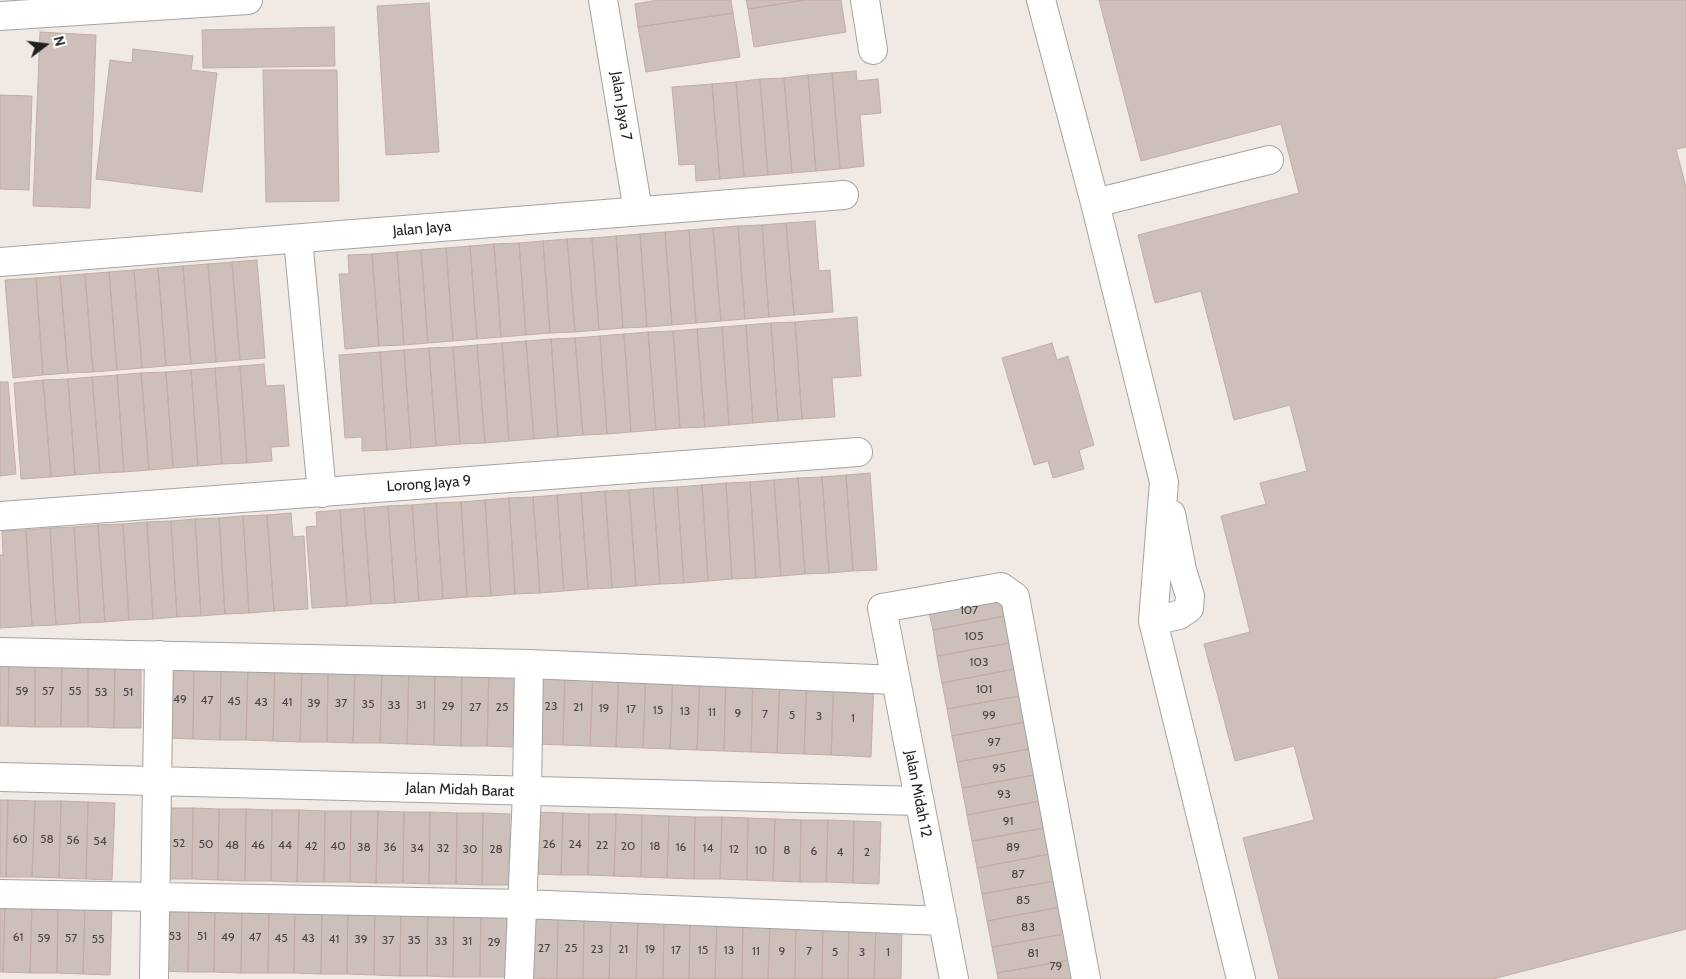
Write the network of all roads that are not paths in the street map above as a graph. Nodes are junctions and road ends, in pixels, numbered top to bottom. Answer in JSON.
{"nodes":[{"id":1,"x":248,"y":0,"type":"edge"},
{"id":2,"x":603,"y":0,"type":"edge"},
{"id":3,"x":865,"y":0,"type":"edge"},
{"id":4,"x":1041,"y":0,"type":"edge"},
{"id":5,"x":126,"y":4,"type":"edge"},
{"id":6,"x":0,"y":16,"type":"edge"},
{"id":7,"x":874,"y":50,"type":"dead end"},
{"id":8,"x":1269,"y":160,"type":"dead end"},
{"id":9,"x":844,"y":195,"type":"dead end"},
{"id":10,"x":1095,"y":204,"type":"junction"},
{"id":11,"x":638,"y":212,"type":"junction"},
{"id":12,"x":298,"y":238,"type":"junction"},
{"id":13,"x":0,"y":262,"type":"edge"},
{"id":14,"x":858,"y":452,"type":"dead end"},
{"id":15,"x":322,"y":492,"type":"junction"},
{"id":16,"x":0,"y":516,"type":"edge"},
{"id":17,"x":0,"y":652,"type":"edge"},
{"id":18,"x":159,"y":655,"type":"junction"},
{"id":19,"x":529,"y":664,"type":"junction"},
{"id":20,"x":896,"y":680,"type":"junction"},
{"id":21,"x":0,"y":778,"type":"edge"},
{"id":22,"x":156,"y":782,"type":"junction"},
{"id":23,"x":527,"y":792,"type":"junction"},
{"id":24,"x":919,"y":801,"type":"junction"},
{"id":25,"x":0,"y":894,"type":"edge"},
{"id":26,"x":156,"y":897,"type":"junction"},
{"id":27,"x":523,"y":904,"type":"junction"},
{"id":28,"x":943,"y":921,"type":"junction"},
{"id":29,"x":154,"y":979,"type":"edge"},
{"id":30,"x":519,"y":979,"type":"edge"},
{"id":31,"x":954,"y":979,"type":"edge"},
{"id":32,"x":1086,"y":979,"type":"edge"},
{"id":33,"x":1241,"y":979,"type":"edge"}],
"edges":[{"from":1,"to":5,"type":"street"},
{"from":2,"to":11,"type":"street","name":"Jalan Jaya 7"},
{"from":3,"to":7,"type":"street"},
{"from":4,"to":10,"type":"street"},
{"from":5,"to":6,"type":"street"},
{"from":8,"to":10,"type":"street"},
{"from":9,"to":11,"type":"street","name":"Jalan Jaya"},
{"from":10,"to":33,"type":"street"},
{"from":11,"to":12,"type":"street","name":"Jalan Jaya"},
{"from":12,"to":13,"type":"street","name":"Jalan Jaya"},
{"from":12,"to":15,"type":"street"},
{"from":14,"to":15,"type":"street","name":"Lorong Jaya 9"},
{"from":15,"to":16,"type":"street","name":"Lorong Jaya 9"},
{"from":17,"to":18,"type":"street"},
{"from":18,"to":19,"type":"street"},
{"from":18,"to":22,"type":"street"},
{"from":19,"to":20,"type":"street"},
{"from":19,"to":23,"type":"street"},
{"from":20,"to":24,"type":"street","name":"Jalan Midah 12"},
{"from":20,"to":32,"type":"street","name":"Jalan Midah 12"},
{"from":21,"to":22,"type":"street","name":"Jalan Midah Barat"},
{"from":22,"to":23,"type":"street","name":"Jalan Midah Barat"},
{"from":22,"to":26,"type":"street"},
{"from":23,"to":24,"type":"street","name":"Jalan Midah Barat"},
{"from":23,"to":27,"type":"street"},
{"from":24,"to":28,"type":"street","name":"Jalan Midah 12"},
{"from":25,"to":26,"type":"street"},
{"from":26,"to":27,"type":"street"},
{"from":26,"to":29,"type":"street"},
{"from":27,"to":28,"type":"street"},
{"from":27,"to":30,"type":"street"},
{"from":28,"to":31,"type":"street","name":"Jalan Midah 12"}]}
